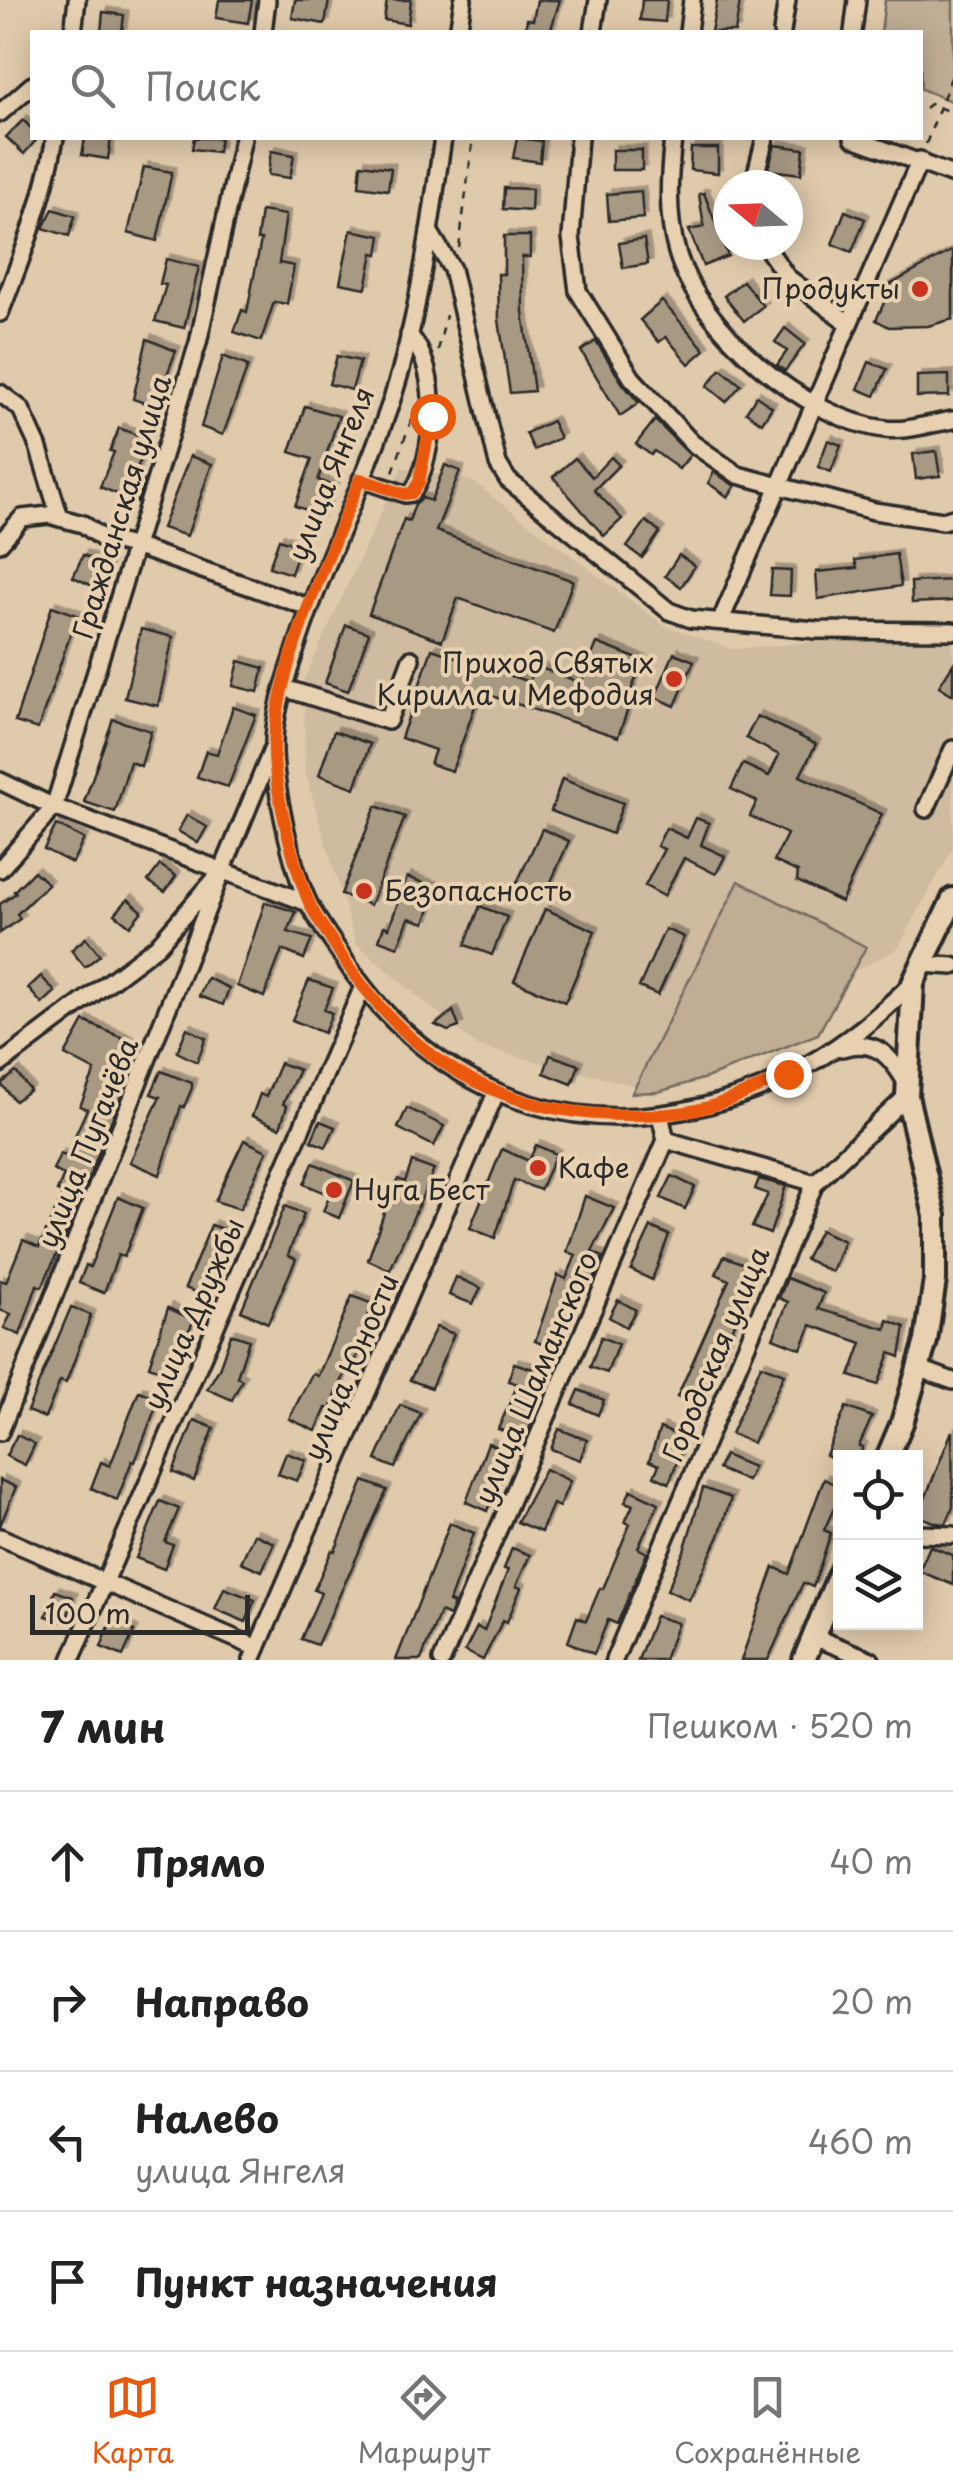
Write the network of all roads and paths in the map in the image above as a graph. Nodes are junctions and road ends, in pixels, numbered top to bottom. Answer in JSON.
{"nodes":[{"id":1,"x":77,"y":0,"type":"edge"},
{"id":2,"x":268,"y":0,"type":"edge"},
{"id":3,"x":463,"y":0,"type":"edge"},
{"id":4,"x":598,"y":0,"type":"edge"},
{"id":5,"x":692,"y":0,"type":"edge"},
{"id":6,"x":787,"y":0,"type":"edge"},
{"id":7,"x":857,"y":0,"type":"edge"},
{"id":8,"x":72,"y":30,"type":"edge"},
{"id":9,"x":263,"y":30,"type":"edge"},
{"id":10,"x":458,"y":30,"type":"edge"},
{"id":11,"x":593,"y":30,"type":"edge"},
{"id":12,"x":688,"y":30,"type":"edge"},
{"id":13,"x":782,"y":30,"type":"edge"},
{"id":14,"x":852,"y":30,"type":"edge"},
{"id":15,"x":953,"y":72,"type":"edge"},
{"id":16,"x":30,"y":87,"type":"edge"},
{"id":17,"x":924,"y":108,"type":"dead end"},
{"id":18,"x":940,"y":108,"type":"junction"},
{"id":19,"x":0,"y":113,"type":"edge"},
{"id":20,"x":953,"y":113,"type":"edge"},
{"id":21,"x":55,"y":140,"type":"edge"},
{"id":22,"x":243,"y":140,"type":"edge"},
{"id":23,"x":443,"y":140,"type":"edge"},
{"id":24,"x":474,"y":140,"type":"edge"},
{"id":25,"x":579,"y":140,"type":"edge"},
{"id":26,"x":674,"y":140,"type":"edge"},
{"id":27,"x":764,"y":140,"type":"edge"},
{"id":28,"x":859,"y":140,"type":"edge"},
{"id":29,"x":920,"y":160,"type":"junction"},
{"id":30,"x":757,"y":170,"type":"edge"},
{"id":31,"x":953,"y":175,"type":"edge"},
{"id":32,"x":429,"y":232,"type":"junction"},
{"id":33,"x":776,"y":260,"type":"edge"},
{"id":34,"x":454,"y":278,"type":"junction"},
{"id":35,"x":447,"y":312,"type":"dead end"},
{"id":36,"x":0,"y":314,"type":"edge"},
{"id":37,"x":848,"y":323,"type":"junction"},
{"id":38,"x":409,"y":336,"type":"junction"},
{"id":39,"x":428,"y":373,"type":"junction"},
{"id":40,"x":0,"y":392,"type":"edge"},
{"id":41,"x":814,"y":404,"type":"junction"},
{"id":42,"x":416,"y":406,"type":"dead end"},
{"id":43,"x":953,"y":420,"type":"edge"},
{"id":44,"x":360,"y":479,"type":"junction"},
{"id":45,"x":780,"y":486,"type":"junction"},
{"id":46,"x":387,"y":488,"type":"junction"},
{"id":47,"x":60,"y":518,"type":"junction"},
{"id":48,"x":953,"y":518,"type":"edge"},
{"id":49,"x":0,"y":544,"type":"edge"},
{"id":50,"x":137,"y":547,"type":"junction"},
{"id":51,"x":308,"y":607,"type":"junction"},
{"id":52,"x":721,"y":620,"type":"junction"},
{"id":53,"x":953,"y":630,"type":"edge"},
{"id":54,"x":412,"y":659,"type":"dead end"},
{"id":55,"x":284,"y":688,"type":"junction"},
{"id":56,"x":274,"y":746,"type":"junction"},
{"id":57,"x":953,"y":749,"type":"edge"},
{"id":58,"x":0,"y":781,"type":"edge"},
{"id":59,"x":54,"y":806,"type":"junction"},
{"id":60,"x":926,"y":809,"type":"dead end"},
{"id":61,"x":0,"y":869,"type":"edge"},
{"id":62,"x":222,"y":871,"type":"junction"},
{"id":63,"x":953,"y":899,"type":"edge"},
{"id":64,"x":308,"y":903,"type":"junction"},
{"id":65,"x":947,"y":926,"type":"edge"},
{"id":66,"x":953,"y":966,"type":"edge"},
{"id":67,"x":917,"y":973,"type":"junction"},
{"id":68,"x":362,"y":989,"type":"junction"},
{"id":69,"x":824,"y":1054,"type":"junction"},
{"id":70,"x":0,"y":1064,"type":"edge"},
{"id":71,"x":907,"y":1090,"type":"junction"},
{"id":72,"x":496,"y":1093,"type":"junction"},
{"id":73,"x":660,"y":1114,"type":"junction"},
{"id":74,"x":666,"y":1140,"type":"junction"},
{"id":75,"x":815,"y":1183,"type":"junction"},
{"id":76,"x":918,"y":1368,"type":"junction"},
{"id":77,"x":953,"y":1381,"type":"edge"},
{"id":78,"x":0,"y":1432,"type":"edge"},
{"id":79,"x":890,"y":1450,"type":"edge"},
{"id":80,"x":923,"y":1534,"type":"edge"},
{"id":81,"x":953,"y":1535,"type":"edge"},
{"id":82,"x":0,"y":1537,"type":"edge"},
{"id":83,"x":104,"y":1583,"type":"junction"},
{"id":84,"x":833,"y":1590,"type":"edge"},
{"id":85,"x":814,"y":1637,"type":"junction"},
{"id":86,"x":254,"y":1654,"type":"edge"},
{"id":87,"x":71,"y":1660,"type":"edge"},
{"id":88,"x":442,"y":1660,"type":"edge"},
{"id":89,"x":614,"y":1660,"type":"edge"},
{"id":90,"x":804,"y":1660,"type":"edge"},
{"id":91,"x":871,"y":1660,"type":"edge"}],
"edges":[{"from":1,"to":8,"type":"street"},
{"from":2,"to":9,"type":"street"},
{"from":3,"to":10,"type":"street"},
{"from":4,"to":11,"type":"street"},
{"from":5,"to":12,"type":"street"},
{"from":6,"to":13,"type":"street"},
{"from":7,"to":14,"type":"street"},
{"from":15,"to":18,"type":"path"},
{"from":16,"to":19,"type":"street"},
{"from":17,"to":18,"type":"path"},
{"from":18,"to":20,"type":"path"},
{"from":18,"to":29,"type":"path"},
{"from":21,"to":36,"type":"street"},
{"from":22,"to":50,"type":"street","name":"Гражданская улица"},
{"from":23,"to":32,"type":"street","name":"улица Янгеля"},
{"from":24,"to":34,"type":"path"},
{"from":25,"to":45,"type":"street"},
{"from":26,"to":41,"type":"street"},
{"from":27,"to":30,"type":"street"},
{"from":28,"to":29,"type":"street"},
{"from":29,"to":31,"type":"street"},
{"from":29,"to":37,"type":"street"},
{"from":32,"to":34,"type":"street"},
{"from":32,"to":38,"type":"street","name":"улица Янгеля"},
{"from":33,"to":37,"type":"street"},
{"from":34,"to":52,"type":"street"},
{"from":35,"to":39,"type":"path"},
{"from":37,"to":41,"type":"street"},
{"from":38,"to":39,"type":"street"},
{"from":38,"to":44,"type":"street","name":"улица Янгеля"},
{"from":39,"to":46,"type":"street"},
{"from":40,"to":47,"type":"street"},
{"from":41,"to":43,"type":"street"},
{"from":41,"to":45,"type":"street"},
{"from":42,"to":46,"type":"path"},
{"from":44,"to":46,"type":"street"},
{"from":44,"to":51,"type":"street","name":"улица Янгеля"},
{"from":45,"to":48,"type":"street"},
{"from":45,"to":52,"type":"street"},
{"from":47,"to":49,"type":"street"},
{"from":47,"to":50,"type":"street"},
{"from":50,"to":51,"type":"street"},
{"from":50,"to":59,"type":"street","name":"Гражданская улица"},
{"from":51,"to":55,"type":"street","name":"улица Янгеля"},
{"from":52,"to":53,"type":"street"},
{"from":54,"to":55,"type":"street"},
{"from":55,"to":56,"type":"street","name":"улица Янгеля"},
{"from":56,"to":62,"type":"street","name":"улица Пугачёва"},
{"from":56,"to":64,"type":"street","name":"улица Янгеля"},
{"from":57,"to":60,"type":"street"},
{"from":58,"to":59,"type":"street"},
{"from":59,"to":61,"type":"street","name":"Гражданская улица"},
{"from":59,"to":62,"type":"street"},
{"from":62,"to":64,"type":"street"},
{"from":62,"to":70,"type":"street"},
{"from":62,"to":78,"type":"street","name":"улица Пугачёва"},
{"from":63,"to":65,"type":"main road","name":"улица Янгеля"},
{"from":64,"to":68,"type":"street","name":"улица Янгеля"},
{"from":65,"to":67,"type":"main road","name":"улица Янгеля"},
{"from":66,"to":67,"type":"street"},
{"from":67,"to":69,"type":"street","name":"улица Янгеля"},
{"from":67,"to":71,"type":"main road"},
{"from":68,"to":72,"type":"street","name":"улица Янгеля"},
{"from":68,"to":83,"type":"street","name":"улица Дружбы"},
{"from":69,"to":71,"type":"street"},
{"from":69,"to":73,"type":"street","name":"улица Янгеля"},
{"from":71,"to":75,"type":"street","name":"Городская улица"},
{"from":71,"to":76,"type":"main road"},
{"from":72,"to":73,"type":"street","name":"улица Янгеля"},
{"from":72,"to":86,"type":"street","name":"улица Юности"},
{"from":73,"to":74,"type":"street"},
{"from":74,"to":75,"type":"street"},
{"from":74,"to":88,"type":"street","name":"улица Шаманского"},
{"from":75,"to":89,"type":"street","name":"Городская улица"},
{"from":76,"to":77,"type":"street"},
{"from":76,"to":79,"type":"main road"},
{"from":80,"to":81,"type":"street"},
{"from":82,"to":83,"type":"street"},
{"from":83,"to":86,"type":"street"},
{"from":83,"to":87,"type":"street","name":"улица Дружбы"},
{"from":84,"to":85,"type":"main road"},
{"from":85,"to":90,"type":"main road"},
{"from":85,"to":91,"type":"street"}]}
